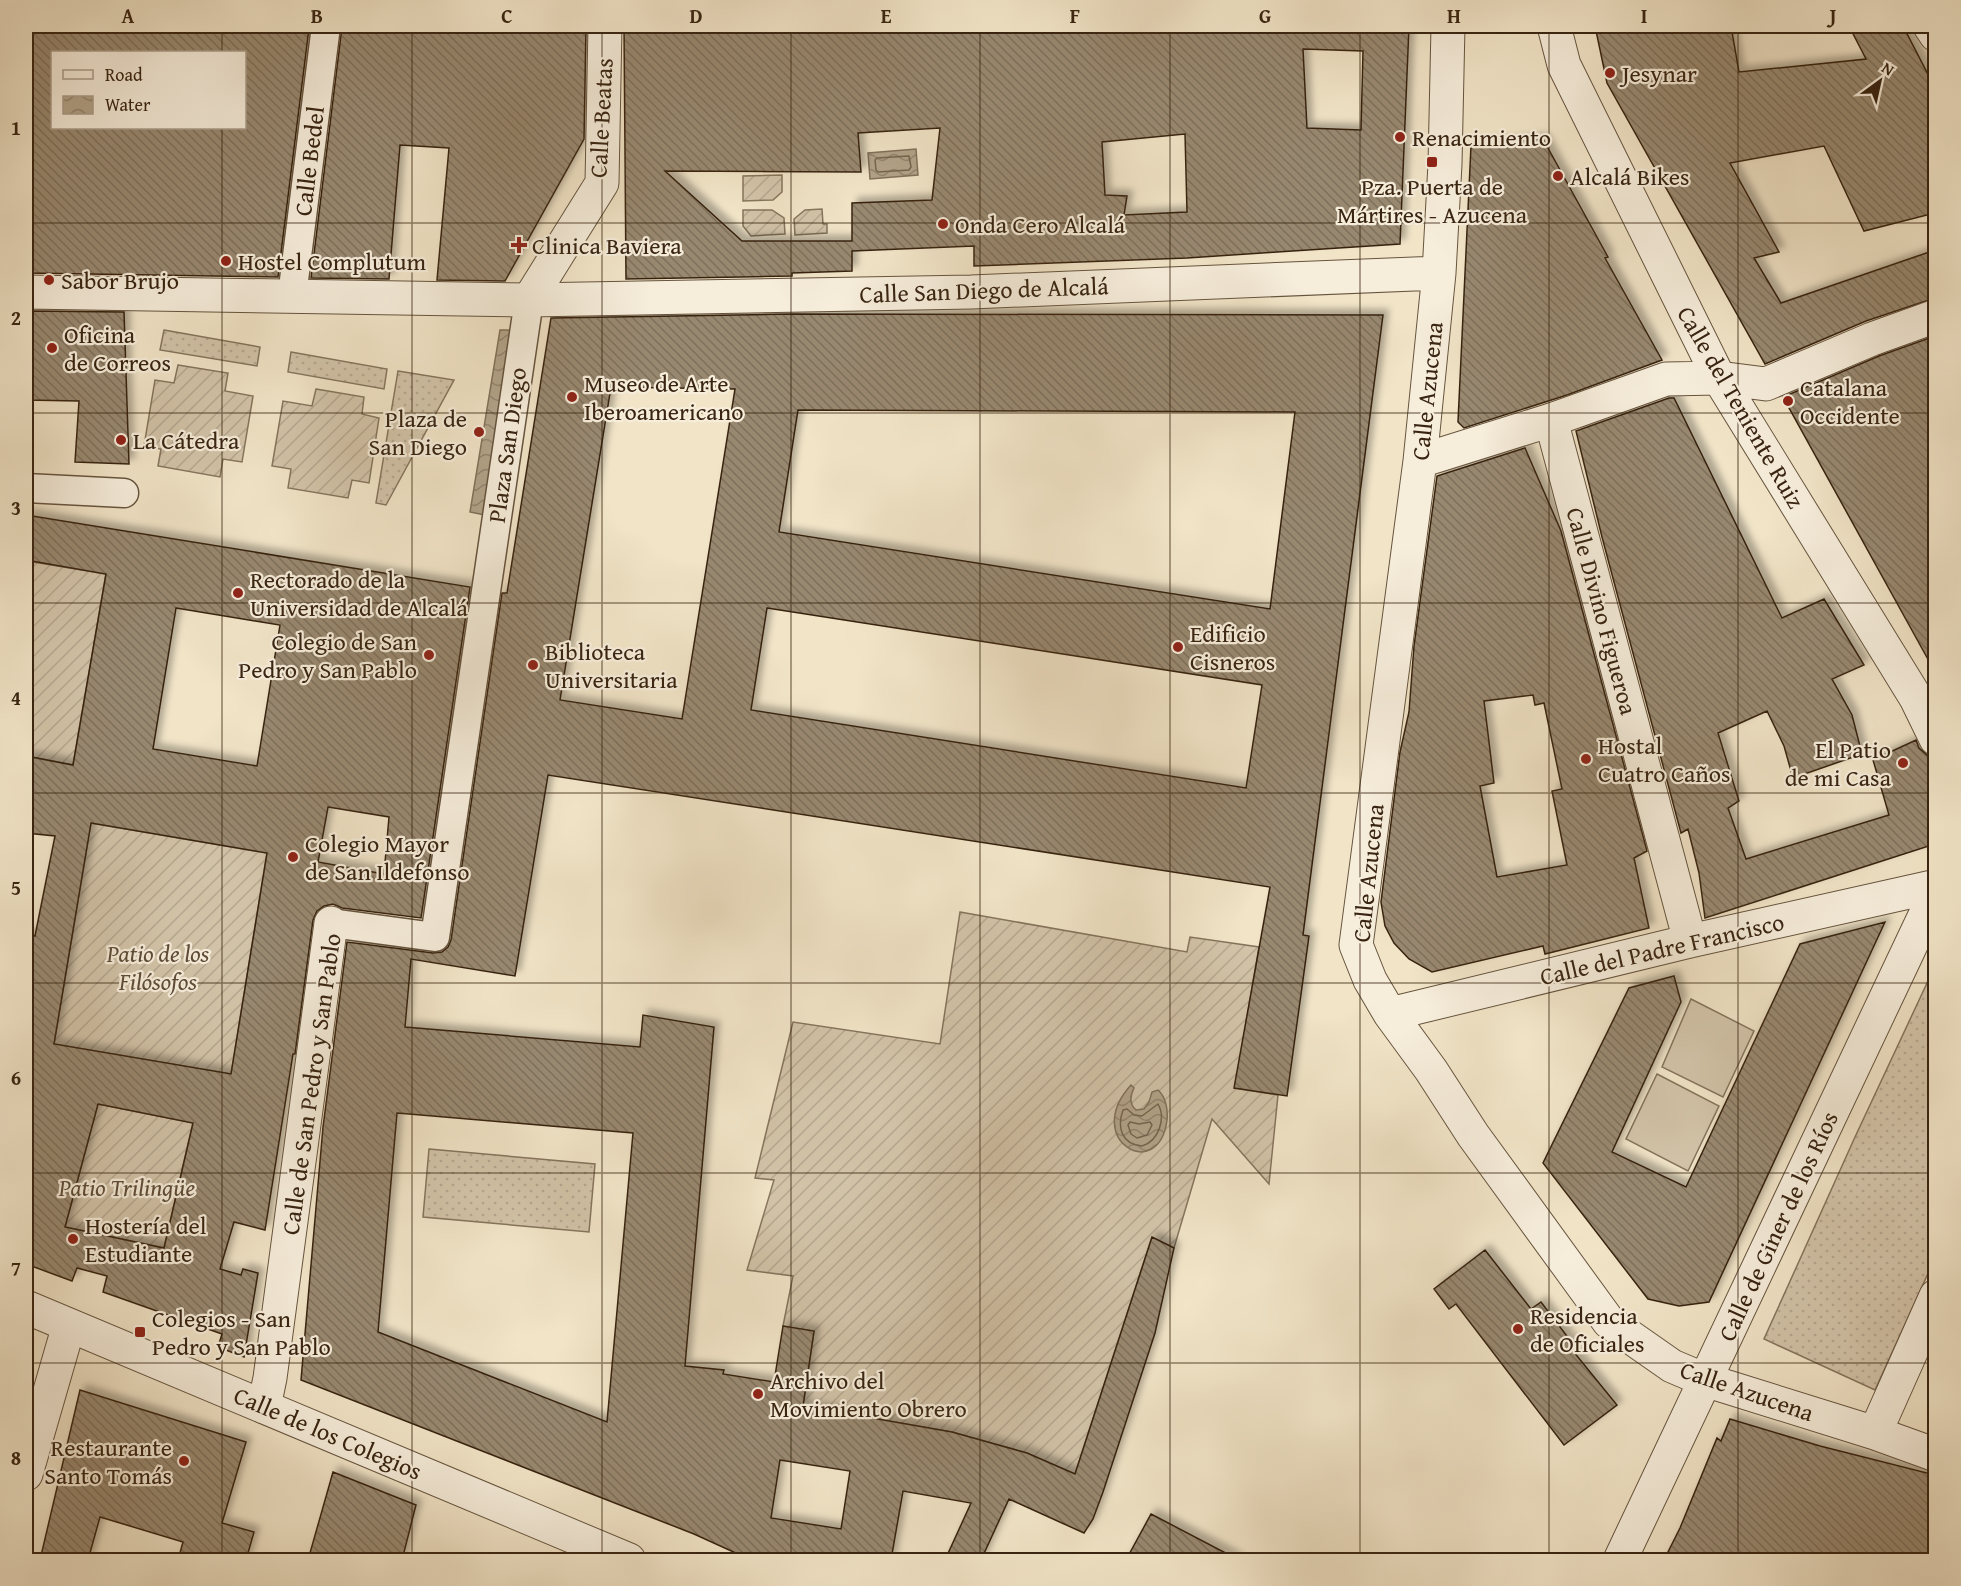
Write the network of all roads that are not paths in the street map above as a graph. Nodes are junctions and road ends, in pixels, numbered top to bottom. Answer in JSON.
{"nodes":[{"id":1,"x":326,"y":26,"type":"edge"},
{"id":2,"x":605,"y":26,"type":"edge"},
{"id":3,"x":1448,"y":26,"type":"edge"},
{"id":4,"x":1554,"y":26,"type":"edge"},
{"id":5,"x":1930,"y":26,"type":"edge"},
{"id":6,"x":1935,"y":35,"type":"edge"},
{"id":7,"x":1439,"y":273,"type":"junction"},
{"id":8,"x":26,"y":292,"type":"edge"},
{"id":9,"x":292,"y":296,"type":"junction"},
{"id":10,"x":529,"y":300,"type":"junction"},
{"id":11,"x":1935,"y":316,"type":"edge"},
{"id":12,"x":1719,"y":378,"type":"junction"},
{"id":13,"x":1551,"y":420,"type":"junction"},
{"id":14,"x":1420,"y":461,"type":"junction"},
{"id":15,"x":26,"y":488,"type":"edge"},
{"id":16,"x":124,"y":493,"type":"dead end"},
{"id":17,"x":486,"y":590,"type":"joint"},
{"id":18,"x":1935,"y":739,"type":"edge"},
{"id":19,"x":1935,"y":886,"type":"edge"},
{"id":20,"x":1935,"y":892,"type":"edge"},
{"id":21,"x":331,"y":923,"type":"joint"},
{"id":22,"x":1690,"y":941,"type":"junction"},
{"id":23,"x":1390,"y":1014,"type":"junction"},
{"id":24,"x":1935,"y":1296,"type":"edge"},
{"id":25,"x":26,"y":1307,"type":"edge"},
{"id":26,"x":69,"y":1325,"type":"junction"},
{"id":27,"x":1705,"y":1380,"type":"junction"},
{"id":28,"x":264,"y":1407,"type":"junction"},
{"id":29,"x":1875,"y":1433,"type":"junction"},
{"id":30,"x":1935,"y":1455,"type":"edge"},
{"id":31,"x":26,"y":1474,"type":"edge"},
{"id":32,"x":629,"y":1560,"type":"edge"},
{"id":33,"x":1620,"y":1560,"type":"edge"}],
"edges":[{"from":1,"to":9,"type":"street","name":"Calle Bedel"},
{"from":2,"to":10,"type":"street","name":"Calle Beatas"},
{"from":3,"to":7,"type":"street","name":"Calle Azucena"},
{"from":4,"to":12,"type":"street","name":"Calle del Teniente Ruiz"},
{"from":5,"to":6,"type":"street"},
{"from":7,"to":10,"type":"street","name":"Calle San Diego de Alcalá"},
{"from":7,"to":14,"type":"street","name":"Calle Azucena"},
{"from":8,"to":9,"type":"street"},
{"from":9,"to":10,"type":"street"},
{"from":10,"to":17,"type":"street","name":"Plaza San Diego"},
{"from":11,"to":12,"type":"street"},
{"from":12,"to":13,"type":"street"},
{"from":12,"to":18,"type":"street","name":"Calle del Teniente Ruiz"},
{"from":13,"to":14,"type":"street"},
{"from":13,"to":22,"type":"street","name":"Calle Divino Figueroa"},
{"from":14,"to":23,"type":"street","name":"Calle Azucena"},
{"from":15,"to":16,"type":"street"},
{"from":17,"to":21,"type":"street","name":"Calle de San Pedro y San Pablo"},
{"from":19,"to":22,"type":"street","name":"Calle del Padre Francisco"},
{"from":20,"to":27,"type":"street","name":"Calle de Giner de los Ríos"},
{"from":21,"to":28,"type":"street","name":"Calle de San Pedro y San Pablo"},
{"from":22,"to":23,"type":"street","name":"Calle del Padre Francisco"},
{"from":23,"to":27,"type":"street","name":"Calle Azucena"},
{"from":24,"to":29,"type":"street"},
{"from":25,"to":26,"type":"street","name":"Calle de los Colegios"},
{"from":26,"to":28,"type":"street","name":"Calle de los Colegios"},
{"from":26,"to":31,"type":"street"},
{"from":27,"to":29,"type":"street","name":"Calle Azucena"},
{"from":27,"to":33,"type":"street","name":"Calle de Giner de los Ríos"},
{"from":28,"to":32,"type":"street","name":"Calle de los Colegios"},
{"from":29,"to":30,"type":"street","name":"Calle Azucena"}]}
